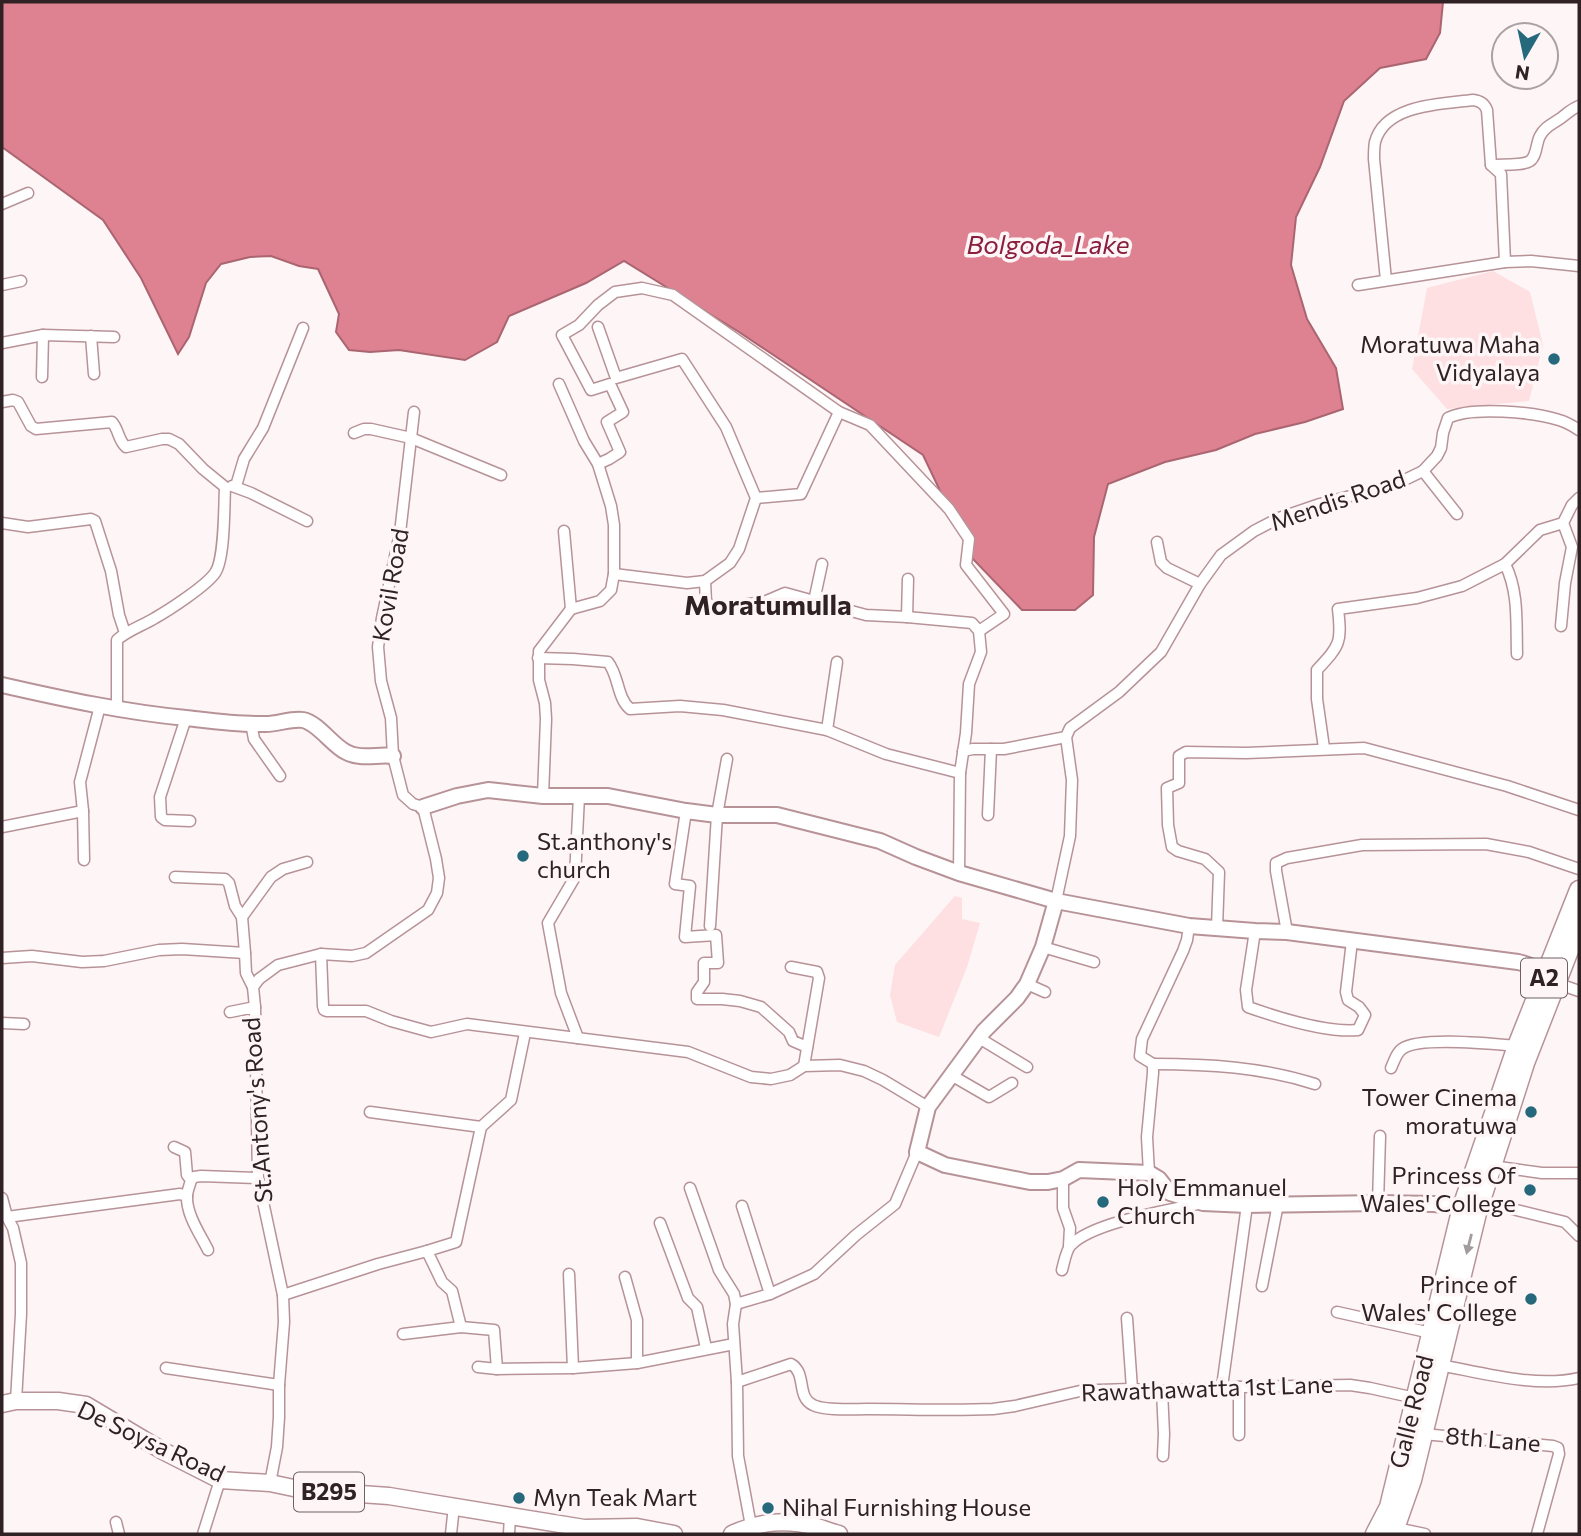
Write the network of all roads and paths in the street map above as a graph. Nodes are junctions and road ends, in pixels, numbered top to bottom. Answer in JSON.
{"nodes":[{"id":1,"x":1579,"y":106,"type":"edge"},
{"id":2,"x":1491,"y":165,"type":"junction"},
{"id":3,"x":28,"y":194,"type":"dead end"},
{"id":4,"x":2,"y":204,"type":"edge"},
{"id":5,"x":1505,"y":261,"type":"junction"},
{"id":6,"x":1579,"y":266,"type":"edge"},
{"id":7,"x":1386,"y":280,"type":"junction"},
{"id":8,"x":21,"y":281,"type":"dead end"},
{"id":9,"x":2,"y":285,"type":"edge"},
{"id":10,"x":1357,"y":285,"type":"dead end"},
{"id":11,"x":598,"y":327,"type":"dead end"},
{"id":12,"x":303,"y":328,"type":"dead end"},
{"id":13,"x":44,"y":335,"type":"junction"},
{"id":14,"x":91,"y":337,"type":"junction"},
{"id":15,"x":114,"y":337,"type":"dead end"},
{"id":16,"x":2,"y":343,"type":"edge"},
{"id":17,"x":94,"y":374,"type":"dead end"},
{"id":18,"x":42,"y":377,"type":"dead end"},
{"id":19,"x":559,"y":384,"type":"dead end"},
{"id":20,"x":2,"y":402,"type":"edge"},
{"id":21,"x":414,"y":412,"type":"dead end"},
{"id":22,"x":839,"y":412,"type":"junction"},
{"id":23,"x":1579,"y":430,"type":"edge"},
{"id":24,"x":354,"y":433,"type":"dead end"},
{"id":25,"x":411,"y":438,"type":"junction"},
{"id":26,"x":598,"y":464,"type":"junction"},
{"id":27,"x":1423,"y":471,"type":"junction"},
{"id":28,"x":501,"y":475,"type":"dead end"},
{"id":29,"x":236,"y":486,"type":"junction"},
{"id":30,"x":225,"y":487,"type":"junction"},
{"id":31,"x":1579,"y":498,"type":"edge"},
{"id":32,"x":756,"y":499,"type":"junction"},
{"id":33,"x":1457,"y":514,"type":"dead end"},
{"id":34,"x":307,"y":521,"type":"dead end"},
{"id":35,"x":2,"y":523,"type":"edge"},
{"id":36,"x":1563,"y":523,"type":"junction"},
{"id":37,"x":564,"y":531,"type":"dead end"},
{"id":38,"x":1157,"y":542,"type":"dead end"},
{"id":39,"x":822,"y":564,"type":"dead end"},
{"id":40,"x":1505,"y":564,"type":"junction"},
{"id":41,"x":614,"y":574,"type":"junction"},
{"id":42,"x":908,"y":579,"type":"dead end"},
{"id":43,"x":705,"y":581,"type":"junction"},
{"id":44,"x":1200,"y":584,"type":"junction"},
{"id":45,"x":814,"y":601,"type":"junction"},
{"id":46,"x":572,"y":609,"type":"junction"},
{"id":47,"x":907,"y":617,"type":"junction"},
{"id":48,"x":1561,"y":626,"type":"dead end"},
{"id":49,"x":979,"y":631,"type":"junction"},
{"id":50,"x":125,"y":633,"type":"junction"},
{"id":51,"x":1517,"y":654,"type":"dead end"},
{"id":52,"x":538,"y":658,"type":"junction"},
{"id":53,"x":837,"y":662,"type":"dead end"},
{"id":54,"x":2,"y":685,"type":"edge"},
{"id":55,"x":100,"y":706,"type":"junction"},
{"id":56,"x":117,"y":710,"type":"junction"},
{"id":57,"x":186,"y":719,"type":"junction"},
{"id":58,"x":251,"y":723,"type":"junction"},
{"id":59,"x":827,"y":730,"type":"junction"},
{"id":60,"x":1066,"y":737,"type":"junction"},
{"id":61,"x":1324,"y":748,"type":"junction"},
{"id":62,"x":991,"y":749,"type":"junction"},
{"id":63,"x":964,"y":751,"type":"junction"},
{"id":64,"x":393,"y":756,"type":"junction"},
{"id":65,"x":727,"y":759,"type":"dead end"},
{"id":66,"x":960,"y":773,"type":"junction"},
{"id":67,"x":280,"y":776,"type":"dead end"},
{"id":68,"x":543,"y":796,"type":"junction"},
{"id":69,"x":579,"y":796,"type":"junction"},
{"id":70,"x":423,"y":807,"type":"junction"},
{"id":71,"x":1579,"y":810,"type":"edge"},
{"id":72,"x":83,"y":811,"type":"junction"},
{"id":73,"x":685,"y":811,"type":"junction"},
{"id":74,"x":717,"y":815,"type":"junction"},
{"id":75,"x":988,"y":815,"type":"dead end"},
{"id":76,"x":190,"y":821,"type":"dead end"},
{"id":77,"x":2,"y":827,"type":"edge"},
{"id":78,"x":84,"y":860,"type":"dead end"},
{"id":79,"x":307,"y":863,"type":"dead end"},
{"id":80,"x":1579,"y":869,"type":"edge"},
{"id":81,"x":959,"y":873,"type":"junction"},
{"id":82,"x":174,"y":877,"type":"dead end"},
{"id":83,"x":1579,"y":890,"type":"edge"},
{"id":84,"x":1056,"y":901,"type":"junction"},
{"id":85,"x":242,"y":917,"type":"junction"},
{"id":86,"x":1579,"y":925,"type":"edge"},
{"id":87,"x":710,"y":926,"type":"dead end"},
{"id":88,"x":1189,"y":926,"type":"junction"},
{"id":89,"x":1217,"y":928,"type":"junction"},
{"id":90,"x":1255,"y":931,"type":"junction"},
{"id":91,"x":1287,"y":932,"type":"junction"},
{"id":92,"x":1352,"y":941,"type":"junction"},
{"id":93,"x":1043,"y":947,"type":"junction"},
{"id":94,"x":1575,"y":947,"type":"edge"},
{"id":95,"x":245,"y":953,"type":"junction"},
{"id":96,"x":321,"y":954,"type":"junction"},
{"id":97,"x":2,"y":958,"type":"edge"},
{"id":98,"x":1094,"y":962,"type":"dead end"},
{"id":99,"x":791,"y":967,"type":"dead end"},
{"id":100,"x":1553,"y":979,"type":"junction"},
{"id":101,"x":1027,"y":984,"type":"junction"},
{"id":102,"x":253,"y":987,"type":"junction"},
{"id":103,"x":1579,"y":991,"type":"edge"},
{"id":104,"x":1045,"y":992,"type":"dead end"},
{"id":105,"x":255,"y":1007,"type":"junction"},
{"id":106,"x":230,"y":1012,"type":"dead end"},
{"id":107,"x":2,"y":1023,"type":"edge"},
{"id":108,"x":24,"y":1024,"type":"dead end"},
{"id":109,"x":525,"y":1032,"type":"junction"},
{"id":110,"x":578,"y":1038,"type":"junction"},
{"id":111,"x":978,"y":1038,"type":"junction"},
{"id":112,"x":807,"y":1046,"type":"junction"},
{"id":113,"x":1517,"y":1046,"type":"junction"},
{"id":114,"x":1153,"y":1064,"type":"junction"},
{"id":115,"x":804,"y":1066,"type":"junction"},
{"id":116,"x":1027,"y":1067,"type":"dead end"},
{"id":117,"x":1391,"y":1068,"type":"dead end"},
{"id":118,"x":951,"y":1074,"type":"junction"},
{"id":119,"x":1012,"y":1083,"type":"dead end"},
{"id":120,"x":1315,"y":1084,"type":"dead end"},
{"id":121,"x":928,"y":1107,"type":"junction"},
{"id":122,"x":370,"y":1112,"type":"dead end"},
{"id":123,"x":481,"y":1127,"type":"junction"},
{"id":124,"x":1380,"y":1136,"type":"dead end"},
{"id":125,"x":174,"y":1147,"type":"dead end"},
{"id":126,"x":917,"y":1152,"type":"junction"},
{"id":127,"x":1492,"y":1166,"type":"junction"},
{"id":128,"x":1149,"y":1173,"type":"junction"},
{"id":129,"x":1579,"y":1173,"type":"edge"},
{"id":130,"x":258,"y":1178,"type":"junction"},
{"id":131,"x":1063,"y":1179,"type":"junction"},
{"id":132,"x":191,"y":1180,"type":"junction"},
{"id":133,"x":690,"y":1188,"type":"dead end"},
{"id":134,"x":187,"y":1196,"type":"junction"},
{"id":135,"x":2,"y":1198,"type":"edge"},
{"id":136,"x":1203,"y":1203,"type":"junction"},
{"id":137,"x":1378,"y":1203,"type":"junction"},
{"id":138,"x":1278,"y":1204,"type":"junction"},
{"id":139,"x":1247,"y":1205,"type":"junction"},
{"id":140,"x":743,"y":1206,"type":"dead end"},
{"id":141,"x":1471,"y":1206,"type":"junction"},
{"id":142,"x":7,"y":1217,"type":"junction"},
{"id":143,"x":660,"y":1223,"type":"dead end"},
{"id":144,"x":1579,"y":1236,"type":"edge"},
{"id":145,"x":1069,"y":1246,"type":"junction"},
{"id":146,"x":208,"y":1250,"type":"dead end"},
{"id":147,"x":427,"y":1251,"type":"junction"},
{"id":148,"x":1062,"y":1270,"type":"dead end"},
{"id":149,"x":569,"y":1275,"type":"dead end"},
{"id":150,"x":625,"y":1277,"type":"dead end"},
{"id":151,"x":1262,"y":1286,"type":"dead end"},
{"id":152,"x":770,"y":1294,"type":"junction"},
{"id":153,"x":283,"y":1295,"type":"junction"},
{"id":154,"x":736,"y":1304,"type":"junction"},
{"id":155,"x":1337,"y":1312,"type":"dead end"},
{"id":156,"x":1127,"y":1318,"type":"dead end"},
{"id":157,"x":461,"y":1327,"type":"junction"},
{"id":158,"x":1431,"y":1333,"type":"junction"},
{"id":159,"x":403,"y":1334,"type":"dead end"},
{"id":160,"x":734,"y":1344,"type":"junction"},
{"id":161,"x":706,"y":1348,"type":"junction"},
{"id":162,"x":637,"y":1363,"type":"junction"},
{"id":163,"x":1440,"y":1366,"type":"junction"},
{"id":164,"x":478,"y":1367,"type":"dead end"},
{"id":165,"x":166,"y":1368,"type":"dead end"},
{"id":166,"x":573,"y":1368,"type":"junction"},
{"id":167,"x":497,"y":1369,"type":"junction"},
{"id":168,"x":1579,"y":1378,"type":"edge"},
{"id":169,"x":737,"y":1382,"type":"junction"},
{"id":170,"x":279,"y":1385,"type":"junction"},
{"id":171,"x":1222,"y":1387,"type":"junction"},
{"id":172,"x":1239,"y":1387,"type":"junction"},
{"id":173,"x":1132,"y":1389,"type":"junction"},
{"id":174,"x":1162,"y":1391,"type":"junction"},
{"id":175,"x":1415,"y":1398,"type":"junction"},
{"id":176,"x":9,"y":1403,"type":"edge"},
{"id":177,"x":1423,"y":1434,"type":"junction"},
{"id":178,"x":1239,"y":1435,"type":"dead end"},
{"id":179,"x":1163,"y":1456,"type":"dead end"},
{"id":180,"x":220,"y":1480,"type":"junction"},
{"id":181,"x":270,"y":1483,"type":"junction"},
{"id":182,"x":454,"y":1506,"type":"junction"},
{"id":183,"x":510,"y":1516,"type":"junction"},
{"id":184,"x":116,"y":1522,"type":"dead end"},
{"id":185,"x":751,"y":1526,"type":"junction"},
{"id":186,"x":1395,"y":1531,"type":"edge"},
{"id":187,"x":120,"y":1534,"type":"edge"},
{"id":188,"x":203,"y":1534,"type":"edge"},
{"id":189,"x":451,"y":1534,"type":"edge"},
{"id":190,"x":509,"y":1534,"type":"edge"},
{"id":191,"x":674,"y":1534,"type":"edge"},
{"id":192,"x":732,"y":1534,"type":"edge"},
{"id":193,"x":834,"y":1534,"type":"edge"},
{"id":194,"x":1375,"y":1534,"type":"edge"},
{"id":195,"x":1425,"y":1534,"type":"edge"},
{"id":196,"x":1537,"y":1534,"type":"edge"}],
"edges":[{"from":1,"to":2,"type":"street"},
{"from":2,"to":5,"type":"street"},
{"from":2,"to":7,"type":"street"},
{"from":3,"to":4,"type":"street"},
{"from":5,"to":6,"type":"street"},
{"from":5,"to":7,"type":"street"},
{"from":7,"to":10,"type":"street"},
{"from":8,"to":9,"type":"street"},
{"from":11,"to":32,"type":"street"},
{"from":12,"to":29,"type":"street"},
{"from":13,"to":14,"type":"street"},
{"from":13,"to":16,"type":"street"},
{"from":13,"to":18,"type":"street"},
{"from":14,"to":15,"type":"street"},
{"from":14,"to":17,"type":"street"},
{"from":19,"to":26,"type":"street"},
{"from":20,"to":30,"type":"street"},
{"from":21,"to":25,"type":"street","name":"Kovil Road"},
{"from":22,"to":26,"type":"street"},
{"from":22,"to":32,"type":"street"},
{"from":22,"to":49,"type":"street"},
{"from":23,"to":27,"type":"street","name":"Mendis Road"},
{"from":24,"to":25,"type":"street"},
{"from":25,"to":28,"type":"street"},
{"from":25,"to":64,"type":"street","name":"Kovil Road"},
{"from":26,"to":41,"type":"street"},
{"from":27,"to":33,"type":"street"},
{"from":27,"to":44,"type":"street","name":"Mendis Road"},
{"from":29,"to":30,"type":"street"},
{"from":29,"to":34,"type":"street"},
{"from":30,"to":50,"type":"street"},
{"from":31,"to":36,"type":"street"},
{"from":32,"to":43,"type":"street"},
{"from":35,"to":50,"type":"street"},
{"from":36,"to":40,"type":"street"},
{"from":36,"to":48,"type":"street"},
{"from":37,"to":46,"type":"street"},
{"from":38,"to":44,"type":"street"},
{"from":39,"to":45,"type":"street"},
{"from":40,"to":51,"type":"street"},
{"from":40,"to":61,"type":"street"},
{"from":41,"to":43,"type":"street"},
{"from":41,"to":46,"type":"street"},
{"from":42,"to":47,"type":"street"},
{"from":43,"to":45,"type":"street"},
{"from":44,"to":60,"type":"street","name":"Mendis Road"},
{"from":45,"to":47,"type":"street"},
{"from":46,"to":52,"type":"street"},
{"from":47,"to":49,"type":"street"},
{"from":49,"to":63,"type":"street"},
{"from":50,"to":56,"type":"street"},
{"from":52,"to":59,"type":"street"},
{"from":52,"to":68,"type":"street"},
{"from":53,"to":59,"type":"street"},
{"from":54,"to":55,"type":"street"},
{"from":55,"to":56,"type":"street"},
{"from":55,"to":72,"type":"street"},
{"from":56,"to":57,"type":"street"},
{"from":57,"to":58,"type":"street"},
{"from":57,"to":76,"type":"street"},
{"from":58,"to":64,"type":"street"},
{"from":58,"to":67,"type":"street"},
{"from":59,"to":66,"type":"street"},
{"from":60,"to":62,"type":"street"},
{"from":60,"to":84,"type":"street"},
{"from":61,"to":71,"type":"street"},
{"from":61,"to":89,"type":"street"},
{"from":62,"to":63,"type":"street"},
{"from":62,"to":75,"type":"street"},
{"from":63,"to":66,"type":"street"},
{"from":64,"to":70,"type":"street","name":"Kovil Road"},
{"from":65,"to":74,"type":"street"},
{"from":66,"to":81,"type":"street"},
{"from":68,"to":69,"type":"street"},
{"from":68,"to":70,"type":"street"},
{"from":69,"to":73,"type":"street"},
{"from":69,"to":110,"type":"street"},
{"from":70,"to":96,"type":"street","name":"St.Antony's Road"},
{"from":72,"to":77,"type":"street"},
{"from":72,"to":78,"type":"street"},
{"from":73,"to":74,"type":"street"},
{"from":73,"to":112,"type":"street"},
{"from":74,"to":81,"type":"street"},
{"from":74,"to":87,"type":"street"},
{"from":79,"to":85,"type":"street"},
{"from":80,"to":91,"type":"street"},
{"from":81,"to":84,"type":"street"},
{"from":82,"to":85,"type":"street"},
{"from":83,"to":100,"type":"highway","name":"Galle Road","number":"A2"},
{"from":84,"to":88,"type":"street"},
{"from":84,"to":93,"type":"street"},
{"from":85,"to":95,"type":"street"},
{"from":86,"to":94,"type":"highway","name":"Galle Road","number":"A2"},
{"from":88,"to":89,"type":"street"},
{"from":88,"to":114,"type":"street"},
{"from":89,"to":90,"type":"street"},
{"from":90,"to":91,"type":"street"},
{"from":90,"to":92,"type":"street"},
{"from":91,"to":92,"type":"street"},
{"from":92,"to":100,"type":"street"},
{"from":93,"to":98,"type":"street"},
{"from":93,"to":101,"type":"street"},
{"from":94,"to":100,"type":"highway","name":"Galle Road","number":"A2"},
{"from":95,"to":97,"type":"street"},
{"from":95,"to":102,"type":"street"},
{"from":96,"to":102,"type":"street","name":"St.Antony's Road"},
{"from":96,"to":109,"type":"street"},
{"from":99,"to":112,"type":"street"},
{"from":100,"to":103,"type":"street"},
{"from":100,"to":113,"type":"highway","name":"Galle Road","number":"A2"},
{"from":100,"to":127,"type":"highway","name":"Galle Road","number":"A2"},
{"from":101,"to":104,"type":"street"},
{"from":101,"to":111,"type":"street"},
{"from":102,"to":105,"type":"street","name":"St.Antony's Road"},
{"from":105,"to":106,"type":"street","name":"St.Antony's Road"},
{"from":105,"to":130,"type":"street","name":"St.Antony's Road"},
{"from":107,"to":108,"type":"street"},
{"from":109,"to":110,"type":"street"},
{"from":109,"to":123,"type":"street"},
{"from":110,"to":115,"type":"street"},
{"from":111,"to":116,"type":"street"},
{"from":111,"to":118,"type":"street"},
{"from":112,"to":115,"type":"street"},
{"from":113,"to":117,"type":"street"},
{"from":113,"to":141,"type":"highway","name":"Galle Road","number":"A2"},
{"from":114,"to":120,"type":"street"},
{"from":114,"to":128,"type":"street"},
{"from":115,"to":121,"type":"street"},
{"from":118,"to":119,"type":"street"},
{"from":118,"to":121,"type":"street"},
{"from":121,"to":126,"type":"street"},
{"from":122,"to":123,"type":"street"},
{"from":123,"to":147,"type":"street"},
{"from":124,"to":137,"type":"street"},
{"from":125,"to":132,"type":"street"},
{"from":126,"to":131,"type":"street"},
{"from":126,"to":152,"type":"street"},
{"from":127,"to":129,"type":"street"},
{"from":127,"to":141,"type":"highway","name":"Galle Road","number":"A2"},
{"from":128,"to":131,"type":"street"},
{"from":128,"to":136,"type":"street"},
{"from":130,"to":132,"type":"street"},
{"from":130,"to":153,"type":"street","name":"St.Antony's Road"},
{"from":131,"to":145,"type":"street"},
{"from":132,"to":134,"type":"street"},
{"from":133,"to":154,"type":"street"},
{"from":134,"to":142,"type":"street"},
{"from":134,"to":146,"type":"street"},
{"from":135,"to":142,"type":"street"},
{"from":136,"to":139,"type":"street"},
{"from":136,"to":145,"type":"street"},
{"from":137,"to":138,"type":"street"},
{"from":137,"to":141,"type":"street"},
{"from":138,"to":139,"type":"street"},
{"from":138,"to":151,"type":"street"},
{"from":139,"to":171,"type":"street"},
{"from":140,"to":152,"type":"street"},
{"from":141,"to":144,"type":"street"},
{"from":141,"to":158,"type":"highway","name":"Galle Road","number":"A2"},
{"from":141,"to":163,"type":"highway","name":"Galle Road","number":"A2","one_way":true},
{"from":142,"to":176,"type":"street"},
{"from":143,"to":161,"type":"street"},
{"from":145,"to":148,"type":"street"},
{"from":147,"to":153,"type":"street"},
{"from":147,"to":157,"type":"street"},
{"from":149,"to":166,"type":"street"},
{"from":150,"to":162,"type":"street"},
{"from":152,"to":154,"type":"street"},
{"from":153,"to":170,"type":"street","name":"St.Antony's Road"},
{"from":154,"to":160,"type":"street"},
{"from":155,"to":158,"type":"street"},
{"from":156,"to":173,"type":"street"},
{"from":157,"to":159,"type":"street"},
{"from":157,"to":167,"type":"street"},
{"from":158,"to":175,"type":"highway","name":"Galle Road","number":"A2"},
{"from":160,"to":161,"type":"street"},
{"from":160,"to":169,"type":"street"},
{"from":161,"to":162,"type":"street"},
{"from":162,"to":166,"type":"street"},
{"from":163,"to":168,"type":"street"},
{"from":163,"to":177,"type":"highway","name":"Galle Road","number":"A2"},
{"from":164,"to":167,"type":"street"},
{"from":165,"to":170,"type":"street"},
{"from":166,"to":167,"type":"street"},
{"from":169,"to":173,"type":"street","name":"Rawathawatta 1st Lane"},
{"from":169,"to":185,"type":"street"},
{"from":170,"to":181,"type":"street","name":"St.Antony's Road"},
{"from":171,"to":172,"type":"street","name":"Rawathawatta 1st Lane"},
{"from":171,"to":174,"type":"street","name":"Rawathawatta 1st Lane"},
{"from":172,"to":175,"type":"street","name":"Rawathawatta 1st Lane"},
{"from":172,"to":178,"type":"street"},
{"from":173,"to":174,"type":"street","name":"Rawathawatta 1st Lane"},
{"from":174,"to":179,"type":"street"},
{"from":175,"to":194,"type":"highway","name":"Galle Road","number":"A2"},
{"from":176,"to":180,"type":"main road","name":"De Soysa Road","number":"B295"},
{"from":177,"to":186,"type":"highway","name":"Galle Road","number":"A2"},
{"from":177,"to":196,"type":"street","name":"8th Lane"},
{"from":180,"to":181,"type":"main road","name":"De Soysa Road","number":"B295"},
{"from":180,"to":188,"type":"street"},
{"from":181,"to":182,"type":"main road","name":"De Soysa Road","number":"B295"},
{"from":182,"to":183,"type":"main road","name":"De Soysa Road","number":"B295"},
{"from":182,"to":189,"type":"street"},
{"from":183,"to":190,"type":"street"},
{"from":183,"to":191,"type":"main road","name":"De Soysa Road","number":"B295"},
{"from":184,"to":187,"type":"street"},
{"from":185,"to":192,"type":"main road"},
{"from":185,"to":193,"type":"main road"},
{"from":186,"to":195,"type":"street"}]}
